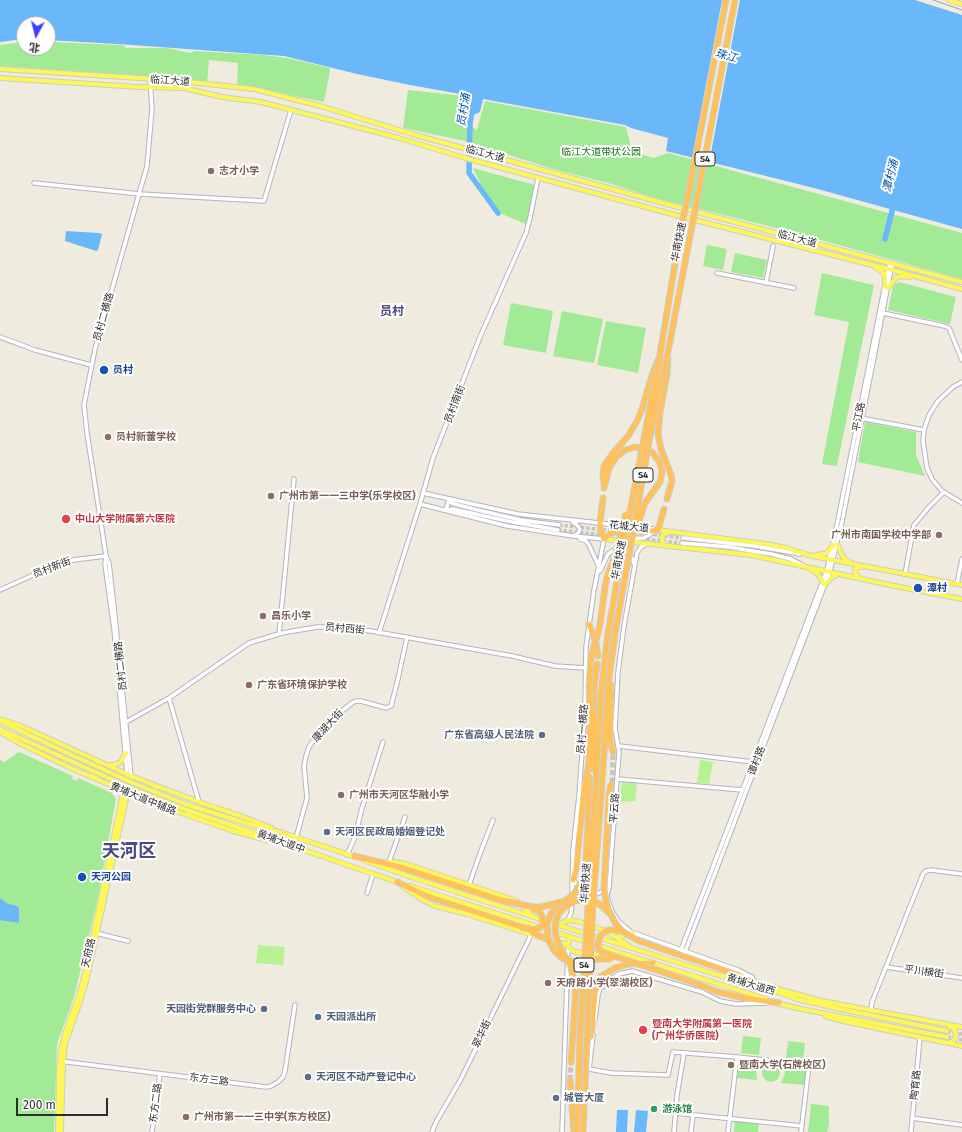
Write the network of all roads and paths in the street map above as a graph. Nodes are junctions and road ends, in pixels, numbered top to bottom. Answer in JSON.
{"nodes":[{"id":1,"x":726,"y":0,"type":"edge"},
{"id":2,"x":735,"y":0,"type":"edge"},
{"id":3,"x":950,"y":0,"type":"edge"},
{"id":4,"x":962,"y":4,"type":"edge"},
{"id":5,"x":0,"y":69,"type":"edge"},
{"id":6,"x":0,"y":78,"type":"edge"},
{"id":7,"x":150,"y":79,"type":"junction"},
{"id":8,"x":150,"y":87,"type":"junction"},
{"id":9,"x":291,"y":110,"type":"junction"},
{"id":10,"x":387,"y":126,"type":"junction"},
{"id":11,"x":412,"y":134,"type":"junction"},
{"id":12,"x":384,"y":135,"type":"junction"},
{"id":13,"x":407,"y":141,"type":"junction"},
{"id":14,"x":562,"y":174,"type":"junction"},
{"id":15,"x":538,"y":178,"type":"junction"},
{"id":16,"x":34,"y":183,"type":"dead end"},
{"id":17,"x":562,"y":184,"type":"junction"},
{"id":18,"x":140,"y":194,"type":"junction"},
{"id":19,"x":773,"y":246,"type":"dead end"},
{"id":20,"x":891,"y":263,"type":"junction"},
{"id":21,"x":871,"y":264,"type":"junction"},
{"id":22,"x":890,"y":269,"type":"junction"},
{"id":23,"x":717,"y":273,"type":"dead end"},
{"id":24,"x":936,"y":275,"type":"junction"},
{"id":25,"x":919,"y":277,"type":"junction"},
{"id":26,"x":934,"y":282,"type":"junction"},
{"id":27,"x":962,"y":282,"type":"edge"},
{"id":28,"x":766,"y":283,"type":"junction"},
{"id":29,"x":794,"y":288,"type":"dead end"},
{"id":30,"x":886,"y":288,"type":"junction"},
{"id":31,"x":962,"y":289,"type":"edge"},
{"id":32,"x":883,"y":313,"type":"junction"},
{"id":33,"x":0,"y":337,"type":"edge"},
{"id":34,"x":668,"y":352,"type":"junction"},
{"id":35,"x":660,"y":354,"type":"junction"},
{"id":36,"x":962,"y":360,"type":"edge"},
{"id":37,"x":91,"y":365,"type":"junction"},
{"id":38,"x":962,"y":382,"type":"edge"},
{"id":39,"x":860,"y":418,"type":"junction"},
{"id":40,"x":924,"y":430,"type":"junction"},
{"id":41,"x":294,"y":478,"type":"dead end"},
{"id":42,"x":636,"y":482,"type":"junction"},
{"id":43,"x":944,"y":492,"type":"junction"},
{"id":44,"x":423,"y":493,"type":"junction"},
{"id":45,"x":603,"y":498,"type":"dead end"},
{"id":46,"x":449,"y":499,"type":"junction"},
{"id":47,"x":667,"y":499,"type":"dead end"},
{"id":48,"x":962,"y":503,"type":"edge"},
{"id":49,"x":420,"y":504,"type":"junction"},
{"id":50,"x":664,"y":509,"type":"dead end"},
{"id":51,"x":446,"y":510,"type":"junction"},
{"id":52,"x":572,"y":521,"type":"junction"},
{"id":53,"x":600,"y":523,"type":"junction"},
{"id":54,"x":559,"y":525,"type":"tunnel mouth"},
{"id":55,"x":558,"y":530,"type":"tunnel mouth"},
{"id":56,"x":658,"y":530,"type":"junction"},
{"id":57,"x":671,"y":532,"type":"junction"},
{"id":58,"x":574,"y":536,"type":"junction"},
{"id":59,"x":682,"y":538,"type":"tunnel mouth"},
{"id":60,"x":604,"y":539,"type":"junction"},
{"id":61,"x":682,"y":543,"type":"tunnel mouth"},
{"id":62,"x":647,"y":544,"type":"junction"},
{"id":63,"x":835,"y":544,"type":"junction"},
{"id":64,"x":665,"y":546,"type":"junction"},
{"id":65,"x":630,"y":552,"type":"junction"},
{"id":66,"x":808,"y":555,"type":"junction"},
{"id":67,"x":106,"y":556,"type":"junction"},
{"id":68,"x":962,"y":559,"type":"edge"},
{"id":69,"x":831,"y":560,"type":"junction"},
{"id":70,"x":634,"y":565,"type":"junction"},
{"id":71,"x":803,"y":565,"type":"junction"},
{"id":72,"x":864,"y":566,"type":"junction"},
{"id":73,"x":599,"y":567,"type":"junction"},
{"id":74,"x":828,"y":571,"type":"junction"},
{"id":75,"x":842,"y":574,"type":"junction"},
{"id":76,"x":905,"y":574,"type":"junction"},
{"id":77,"x":861,"y":578,"type":"junction"},
{"id":78,"x":597,"y":579,"type":"junction"},
{"id":79,"x":824,"y":584,"type":"junction"},
{"id":80,"x":960,"y":584,"type":"edge"},
{"id":81,"x":0,"y":590,"type":"edge"},
{"id":82,"x":962,"y":598,"type":"edge"},
{"id":83,"x":589,"y":624,"type":"junction"},
{"id":84,"x":378,"y":633,"type":"junction"},
{"id":85,"x":280,"y":634,"type":"junction"},
{"id":86,"x":616,"y":634,"type":"junction"},
{"id":87,"x":407,"y":637,"type":"junction"},
{"id":88,"x":598,"y":656,"type":"dead end"},
{"id":89,"x":597,"y":664,"type":"dead end"},
{"id":90,"x":585,"y":668,"type":"junction"},
{"id":91,"x":169,"y":698,"type":"junction"},
{"id":92,"x":0,"y":720,"type":"edge"},
{"id":93,"x":126,"y":722,"type":"junction"},
{"id":94,"x":0,"y":729,"type":"edge"},
{"id":95,"x":0,"y":732,"type":"edge"},
{"id":96,"x":384,"y":742,"type":"dead end"},
{"id":97,"x":619,"y":746,"type":"junction"},
{"id":98,"x":613,"y":752,"type":"tunnel mouth"},
{"id":99,"x":126,"y":753,"type":"junction"},
{"id":100,"x":97,"y":761,"type":"junction"},
{"id":101,"x":581,"y":761,"type":"junction"},
{"id":102,"x":589,"y":762,"type":"junction"},
{"id":103,"x":753,"y":762,"type":"junction"},
{"id":104,"x":106,"y":765,"type":"junction"},
{"id":105,"x":129,"y":775,"type":"junction"},
{"id":106,"x":90,"y":776,"type":"junction"},
{"id":107,"x":618,"y":779,"type":"junction"},
{"id":108,"x":611,"y":784,"type":"dead end"},
{"id":109,"x":159,"y":787,"type":"junction"},
{"id":110,"x":742,"y":790,"type":"junction"},
{"id":111,"x":126,"y":792,"type":"junction"},
{"id":112,"x":598,"y":798,"type":"junction"},
{"id":113,"x":199,"y":802,"type":"junction"},
{"id":114,"x":153,"y":803,"type":"junction"},
{"id":115,"x":405,"y":817,"type":"dead end"},
{"id":116,"x":493,"y":820,"type":"dead end"},
{"id":117,"x":283,"y":833,"type":"junction"},
{"id":118,"x":296,"y":838,"type":"junction"},
{"id":119,"x":294,"y":847,"type":"junction"},
{"id":120,"x":348,"y":854,"type":"junction"},
{"id":121,"x":354,"y":856,"type":"junction"},
{"id":122,"x":380,"y":862,"type":"junction"},
{"id":123,"x":389,"y":862,"type":"junction"},
{"id":124,"x":373,"y":874,"type":"junction"},
{"id":125,"x":962,"y":874,"type":"edge"},
{"id":126,"x":573,"y":880,"type":"junction"},
{"id":127,"x":397,"y":882,"type":"junction"},
{"id":128,"x":469,"y":885,"type":"junction"},
{"id":129,"x":609,"y":888,"type":"junction"},
{"id":130,"x":578,"y":889,"type":"junction"},
{"id":131,"x":367,"y":894,"type":"dead end"},
{"id":132,"x":504,"y":901,"type":"junction"},
{"id":133,"x":565,"y":901,"type":"junction"},
{"id":134,"x":610,"y":914,"type":"junction"},
{"id":135,"x":532,"y":916,"type":"junction"},
{"id":136,"x":568,"y":920,"type":"junction"},
{"id":137,"x":558,"y":925,"type":"junction"},
{"id":138,"x":521,"y":927,"type":"junction"},
{"id":139,"x":622,"y":931,"type":"junction"},
{"id":140,"x":96,"y":933,"type":"junction"},
{"id":141,"x":634,"y":933,"type":"junction"},
{"id":142,"x":531,"y":935,"type":"junction"},
{"id":143,"x":569,"y":937,"type":"junction"},
{"id":144,"x":617,"y":937,"type":"junction"},
{"id":145,"x":128,"y":941,"type":"dead end"},
{"id":146,"x":568,"y":947,"type":"junction"},
{"id":147,"x":632,"y":947,"type":"junction"},
{"id":148,"x":616,"y":952,"type":"junction"},
{"id":149,"x":681,"y":952,"type":"junction"},
{"id":150,"x":564,"y":956,"type":"junction"},
{"id":151,"x":630,"y":963,"type":"junction"},
{"id":152,"x":653,"y":963,"type":"junction"},
{"id":153,"x":886,"y":967,"type":"junction"},
{"id":154,"x":962,"y":978,"type":"edge"},
{"id":155,"x":757,"y":985,"type":"junction"},
{"id":156,"x":730,"y":995,"type":"junction"},
{"id":157,"x":727,"y":1002,"type":"junction"},
{"id":158,"x":768,"y":1003,"type":"junction"},
{"id":159,"x":779,"y":1004,"type":"junction"},
{"id":160,"x":295,"y":1005,"type":"dead end"},
{"id":161,"x":871,"y":1010,"type":"junction"},
{"id":162,"x":813,"y":1012,"type":"junction"},
{"id":163,"x":947,"y":1025,"type":"junction"},
{"id":164,"x":962,"y":1027,"type":"edge"},
{"id":165,"x":948,"y":1031,"type":"tunnel mouth"},
{"id":166,"x":947,"y":1037,"type":"tunnel mouth"},
{"id":167,"x":920,"y":1038,"type":"junction"},
{"id":168,"x":945,"y":1043,"type":"junction"},
{"id":169,"x":962,"y":1046,"type":"edge"},
{"id":170,"x":684,"y":1053,"type":"junction"},
{"id":171,"x":737,"y":1057,"type":"junction"},
{"id":172,"x":61,"y":1061,"type":"junction"},
{"id":173,"x":571,"y":1063,"type":"tunnel mouth"},
{"id":174,"x":589,"y":1069,"type":"junction"},
{"id":175,"x":160,"y":1074,"type":"junction"},
{"id":176,"x":570,"y":1080,"type":"tunnel mouth"},
{"id":177,"x":586,"y":1090,"type":"junction"},
{"id":178,"x":675,"y":1113,"type":"junction"},
{"id":179,"x":693,"y":1115,"type":"junction"},
{"id":180,"x":730,"y":1118,"type":"junction"},
{"id":181,"x":912,"y":1118,"type":"junction"},
{"id":182,"x":962,"y":1125,"type":"edge"},
{"id":183,"x":802,"y":1126,"type":"junction"},
{"id":184,"x":58,"y":1132,"type":"edge"},
{"id":185,"x":61,"y":1132,"type":"edge"},
{"id":186,"x":152,"y":1132,"type":"edge"},
{"id":187,"x":432,"y":1132,"type":"edge"},
{"id":188,"x":562,"y":1132,"type":"edge"},
{"id":189,"x":577,"y":1132,"type":"edge"},
{"id":190,"x":583,"y":1132,"type":"edge"},
{"id":191,"x":674,"y":1132,"type":"edge"},
{"id":192,"x":691,"y":1132,"type":"edge"},
{"id":193,"x":728,"y":1132,"type":"edge"},
{"id":194,"x":801,"y":1132,"type":"edge"},
{"id":195,"x":911,"y":1132,"type":"edge"}],
"edges":[{"from":1,"to":35,"type":"highway","name":"华南快速","number":"S4","bridge":true},
{"from":2,"to":34,"type":"highway","name":"华南快速","number":"S4","bridge":true},
{"from":3,"to":4,"type":"main road"},
{"from":5,"to":7,"type":"main road","name":"临江大道"},
{"from":6,"to":8,"type":"main road","name":"临江大道"},
{"from":7,"to":8,"type":"street","name":"员村二横路"},
{"from":7,"to":10,"type":"main road","name":"临江大道"},
{"from":8,"to":9,"type":"main road","name":"临江大道"},
{"from":8,"to":18,"type":"street","name":"员村二横路"},
{"from":9,"to":12,"type":"main road","name":"临江大道"},
{"from":9,"to":18,"type":"street"},
{"from":10,"to":11,"type":"main road","name":"临江大道"},
{"from":10,"to":12,"type":"main road"},
{"from":11,"to":13,"type":"main road"},
{"from":11,"to":14,"type":"main road","name":"临江大道"},
{"from":12,"to":13,"type":"main road","name":"临江大道"},
{"from":13,"to":15,"type":"main road","name":"临江大道"},
{"from":14,"to":17,"type":"main road"},
{"from":14,"to":20,"type":"main road","name":"临江大道"},
{"from":15,"to":17,"type":"main road","name":"临江大道"},
{"from":15,"to":44,"type":"street","name":"员村南街"},
{"from":16,"to":18,"type":"street"},
{"from":17,"to":21,"type":"main road","name":"临江大道"},
{"from":18,"to":37,"type":"street","name":"员村二横路"},
{"from":19,"to":28,"type":"street"},
{"from":20,"to":22,"type":"street","name":"平江路"},
{"from":20,"to":24,"type":"main road","name":"临江大道"},
{"from":21,"to":22,"type":"main road","name":"临江大道"},
{"from":21,"to":30,"type":"main road"},
{"from":22,"to":25,"type":"main road","name":"临江大道"},
{"from":22,"to":30,"type":"street","name":"平江路"},
{"from":23,"to":28,"type":"street"},
{"from":24,"to":26,"type":"main road"},
{"from":24,"to":27,"type":"main road","name":"临江大道"},
{"from":25,"to":26,"type":"main road","name":"临江大道"},
{"from":25,"to":30,"type":"main road"},
{"from":26,"to":31,"type":"main road","name":"临江大道"},
{"from":28,"to":29,"type":"street"},
{"from":30,"to":32,"type":"street","name":"平江路"},
{"from":30,"to":39,"type":"street","name":"平江路"},
{"from":32,"to":36,"type":"street"},
{"from":32,"to":39,"type":"street","name":"平江路"},
{"from":33,"to":37,"type":"street"},
{"from":34,"to":47,"type":"highway","bridge":true},
{"from":34,"to":65,"type":"highway","name":"华南快速","number":"S4","bridge":true},
{"from":35,"to":42,"type":"highway","name":"华南快速","number":"S4","bridge":true},
{"from":35,"to":65,"type":"highway","bridge":true},
{"from":37,"to":67,"type":"street","name":"员村二横路"},
{"from":38,"to":40,"type":"street"},
{"from":39,"to":40,"type":"street"},
{"from":39,"to":63,"type":"street","name":"平江路"},
{"from":40,"to":43,"type":"street"},
{"from":41,"to":85,"type":"street"},
{"from":42,"to":102,"type":"highway","bridge":true},
{"from":42,"to":112,"type":"highway","name":"华南快速","number":"S4","bridge":true},
{"from":43,"to":48,"type":"street"},
{"from":43,"to":76,"type":"street"},
{"from":44,"to":46,"type":"street","name":"花城大道"},
{"from":44,"to":49,"type":"street","name":"员村南街"},
{"from":45,"to":53,"type":"highway"},
{"from":46,"to":51,"type":"street"},
{"from":46,"to":52,"type":"street","name":"花城大道"},
{"from":46,"to":54,"type":"street","name":"花城大道"},
{"from":49,"to":51,"type":"street","name":"花城大道"},
{"from":49,"to":84,"type":"street","name":"员村南街"},
{"from":50,"to":56,"type":"highway"},
{"from":51,"to":55,"type":"street","name":"花城大道"},
{"from":51,"to":58,"type":"street","name":"花城大道"},
{"from":52,"to":53,"type":"street","name":"花城大道"},
{"from":52,"to":58,"type":"street"},
{"from":53,"to":56,"type":"street","name":"花城大道"},
{"from":53,"to":60,"type":"highway"},
{"from":56,"to":57,"type":"main road","name":"花城大道"},
{"from":56,"to":60,"type":"street"},
{"from":56,"to":60,"type":"highway"},
{"from":57,"to":64,"type":"main road"},
{"from":57,"to":66,"type":"main road","name":"花城大道"},
{"from":58,"to":60,"type":"street","name":"花城大道"},
{"from":58,"to":73,"type":"street"},
{"from":59,"to":66,"type":"street","name":"花城大道"},
{"from":60,"to":62,"type":"main road","name":"花城大道"},
{"from":60,"to":73,"type":"street","name":"员村一横路"},
{"from":61,"to":71,"type":"street","name":"花城大道"},
{"from":62,"to":64,"type":"main road","name":"花城大道"},
{"from":62,"to":70,"type":"street","name":"平云路"},
{"from":63,"to":66,"type":"main road"},
{"from":63,"to":69,"type":"street","name":"平江路"},
{"from":63,"to":72,"type":"main road"},
{"from":64,"to":71,"type":"main road","name":"花城大道"},
{"from":65,"to":86,"type":"highway","name":"华南快速","number":"S4","bridge":true},
{"from":66,"to":69,"type":"main road","name":"花城大道"},
{"from":67,"to":81,"type":"street","name":"员村新街"},
{"from":67,"to":93,"type":"street","name":"员村二横路"},
{"from":67,"to":99,"type":"street","name":"员村二横路"},
{"from":68,"to":80,"type":"street"},
{"from":69,"to":72,"type":"main road","name":"花城大道"},
{"from":69,"to":74,"type":"street","name":"平江路"},
{"from":70,"to":78,"type":"street"},
{"from":70,"to":97,"type":"street","name":"平云路"},
{"from":71,"to":74,"type":"main road","name":"花城大道"},
{"from":71,"to":79,"type":"main road"},
{"from":72,"to":76,"type":"main road","name":"花城大道"},
{"from":72,"to":77,"type":"main road"},
{"from":73,"to":78,"type":"street","name":"员村一横路"},
{"from":74,"to":75,"type":"main road","name":"花城大道"},
{"from":74,"to":79,"type":"street","name":"谭村路"},
{"from":75,"to":77,"type":"main road","name":"花城大道"},
{"from":75,"to":79,"type":"main road"},
{"from":76,"to":80,"type":"main road","name":"花城大道"},
{"from":77,"to":82,"type":"main road","name":"花城大道"},
{"from":78,"to":83,"type":"street","name":"员村一横路"},
{"from":79,"to":103,"type":"street","name":"谭村路"},
{"from":79,"to":149,"type":"street","name":"谭村路"},
{"from":83,"to":88,"type":"highway"},
{"from":83,"to":90,"type":"street","name":"员村一横路"},
{"from":84,"to":85,"type":"street","name":"员村西街"},
{"from":84,"to":87,"type":"street","name":"员村西街"},
{"from":85,"to":91,"type":"street","name":"员村西街"},
{"from":86,"to":98,"type":"highway"},
{"from":86,"to":112,"type":"highway","name":"华南快速","number":"S4"},
{"from":87,"to":90,"type":"street","name":"员村西街"},
{"from":87,"to":118,"type":"street","name":"康湖大街"},
{"from":89,"to":112,"type":"highway"},
{"from":90,"to":101,"type":"street","name":"员村一横路"},
{"from":91,"to":93,"type":"street","name":"员村西街"},
{"from":91,"to":113,"type":"street"},
{"from":92,"to":100,"type":"main road","name":"黄埔大道中辅路"},
{"from":92,"to":117,"type":"main road","name":"黄埔大道中","bridge":true},
{"from":93,"to":105,"type":"street","name":"员村二横路"},
{"from":94,"to":119,"type":"main road","name":"黄埔大道中","bridge":true},
{"from":95,"to":106,"type":"main road","name":"黄埔大道中辅路"},
{"from":96,"to":120,"type":"street"},
{"from":97,"to":103,"type":"street"},
{"from":97,"to":107,"type":"street","name":"平云路"},
{"from":99,"to":104,"type":"main road"},
{"from":99,"to":105,"type":"street","name":"员村二横路"},
{"from":100,"to":104,"type":"main road","name":"黄埔大道中辅路"},
{"from":100,"to":106,"type":"main road"},
{"from":101,"to":102,"type":"street"},
{"from":101,"to":126,"type":"street","name":"员村一横路"},
{"from":102,"to":126,"type":"highway"},
{"from":102,"to":130,"type":"highway","bridge":true},
{"from":103,"to":110,"type":"street","name":"谭村路"},
{"from":104,"to":105,"type":"main road","name":"黄埔大道中辅路"},
{"from":105,"to":109,"type":"main road","name":"黄埔大道中辅路"},
{"from":105,"to":111,"type":"main road","name":"天府路"},
{"from":106,"to":111,"type":"main road","name":"黄埔大道中辅路"},
{"from":107,"to":110,"type":"street"},
{"from":107,"to":129,"type":"street","name":"平云路"},
{"from":108,"to":134,"type":"highway","bridge":true},
{"from":109,"to":113,"type":"main road","name":"黄埔大道中辅路"},
{"from":109,"to":114,"type":"main road"},
{"from":110,"to":149,"type":"street","name":"谭村路"},
{"from":111,"to":114,"type":"main road","name":"黄埔大道中辅路"},
{"from":111,"to":140,"type":"main road","name":"天府路"},
{"from":112,"to":177,"type":"highway","name":"华南快速","number":"S4","bridge":true},
{"from":112,"to":189,"type":"highway","name":"华南快速","number":"S4","bridge":true},
{"from":113,"to":117,"type":"main road","name":"黄埔大道中辅路"},
{"from":114,"to":119,"type":"main road","name":"黄埔大道中辅路"},
{"from":115,"to":123,"type":"street"},
{"from":116,"to":128,"type":"street"},
{"from":117,"to":118,"type":"main road","name":"黄埔大道中"},
{"from":118,"to":120,"type":"main road","name":"黄埔大道中"},
{"from":119,"to":124,"type":"main road","name":"黄埔大道中"},
{"from":120,"to":121,"type":"main road","name":"黄埔大道中"},
{"from":121,"to":122,"type":"highway"},
{"from":121,"to":135,"type":"main road","name":"黄埔大道中"},
{"from":122,"to":123,"type":"main road"},
{"from":122,"to":132,"type":"highway"},
{"from":123,"to":128,"type":"main road"},
{"from":124,"to":127,"type":"main road","name":"黄埔大道中"},
{"from":124,"to":131,"type":"street"},
{"from":125,"to":153,"type":"street"},
{"from":126,"to":130,"type":"street"},
{"from":126,"to":136,"type":"street","name":"员村一横路"},
{"from":127,"to":138,"type":"highway"},
{"from":127,"to":142,"type":"main road"},
{"from":127,"to":143,"type":"main road","name":"黄埔大道中"},
{"from":128,"to":135,"type":"main road"},
{"from":129,"to":130,"type":"street"},
{"from":129,"to":141,"type":"street","name":"平云路"},
{"from":130,"to":133,"type":"highway","bridge":true},
{"from":132,"to":133,"type":"highway","bridge":true},
{"from":132,"to":138,"type":"highway","bridge":true},
{"from":133,"to":151,"type":"highway","bridge":true},
{"from":134,"to":139,"type":"highway","bridge":true},
{"from":134,"to":150,"type":"highway","bridge":true},
{"from":135,"to":137,"type":"main road","name":"黄埔大道中"},
{"from":136,"to":137,"type":"main road"},
{"from":136,"to":144,"type":"main road"},
{"from":137,"to":147,"type":"main road","name":"黄埔大道西"},
{"from":138,"to":150,"type":"highway","bridge":true},
{"from":139,"to":149,"type":"highway","bridge":true},
{"from":139,"to":151,"type":"highway","bridge":true},
{"from":140,"to":145,"type":"street"},
{"from":140,"to":172,"type":"main road","name":"天府路"},
{"from":141,"to":144,"type":"main road"},
{"from":141,"to":149,"type":"street","name":"平云路"},
{"from":142,"to":146,"type":"main road"},
{"from":142,"to":187,"type":"street","name":"翠华街"},
{"from":143,"to":146,"type":"main road"},
{"from":143,"to":148,"type":"main road","name":"黄埔大道西"},
{"from":144,"to":147,"type":"main road"},
{"from":146,"to":148,"type":"main road"},
{"from":146,"to":188,"type":"street"},
{"from":147,"to":155,"type":"main road","name":"黄埔大道西"},
{"from":148,"to":152,"type":"main road","name":"黄埔大道西"},
{"from":149,"to":155,"type":"highway"},
{"from":149,"to":155,"type":"street","name":"平云路"},
{"from":150,"to":173,"type":"highway","bridge":true},
{"from":151,"to":156,"type":"highway","bridge":true},
{"from":152,"to":159,"type":"main road","name":"黄埔大道西"},
{"from":152,"to":177,"type":"highway","bridge":true},
{"from":153,"to":154,"type":"street","name":"平川横街"},
{"from":153,"to":161,"type":"street"},
{"from":155,"to":161,"type":"main road"},
{"from":155,"to":165,"type":"main road","name":"黄埔大道西"},
{"from":156,"to":157,"type":"street"},
{"from":156,"to":158,"type":"highway"},
{"from":157,"to":158,"type":"street"},
{"from":157,"to":174,"type":"street"},
{"from":158,"to":159,"type":"highway"},
{"from":159,"to":162,"type":"main road","name":"黄埔大道西"},
{"from":160,"to":175,"type":"street","name":"东方三路"},
{"from":161,"to":163,"type":"main road"},
{"from":162,"to":166,"type":"main road","name":"黄埔大道西"},
{"from":162,"to":167,"type":"main road"},
{"from":163,"to":164,"type":"main road"},
{"from":163,"to":168,"type":"main road"},
{"from":167,"to":168,"type":"main road"},
{"from":167,"to":181,"type":"street","name":"陶育路"},
{"from":168,"to":169,"type":"main road"},
{"from":170,"to":171,"type":"street"},
{"from":170,"to":174,"type":"street"},
{"from":170,"to":178,"type":"street"},
{"from":171,"to":180,"type":"street"},
{"from":171,"to":183,"type":"street"},
{"from":172,"to":175,"type":"street","name":"东方三路"},
{"from":172,"to":184,"type":"main road","name":"天府路"},
{"from":172,"to":185,"type":"main road","name":"天府路"},
{"from":174,"to":189,"type":"street"},
{"from":175,"to":186,"type":"street","name":"东方二路"},
{"from":176,"to":189,"type":"highway"},
{"from":177,"to":190,"type":"highway","name":"华南快速","number":"S4","bridge":true},
{"from":178,"to":179,"type":"street"},
{"from":178,"to":191,"type":"street"},
{"from":179,"to":180,"type":"street"},
{"from":179,"to":192,"type":"street"},
{"from":180,"to":183,"type":"street"},
{"from":180,"to":193,"type":"street"},
{"from":181,"to":182,"type":"street"},
{"from":181,"to":195,"type":"street","name":"陶育路"},
{"from":183,"to":194,"type":"street"}]}
